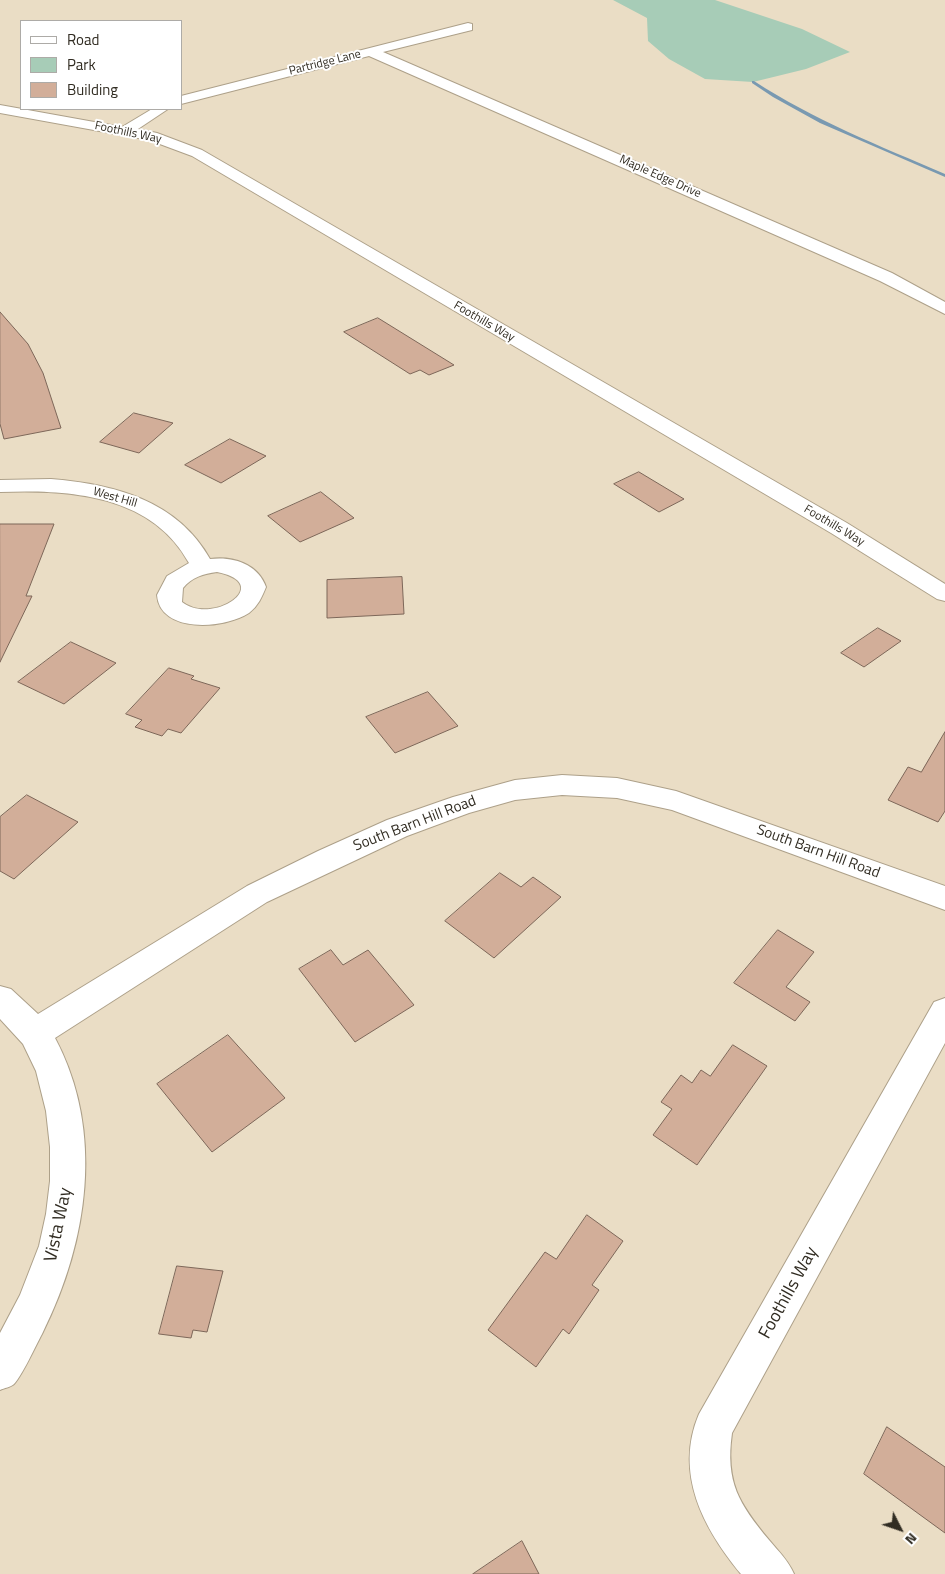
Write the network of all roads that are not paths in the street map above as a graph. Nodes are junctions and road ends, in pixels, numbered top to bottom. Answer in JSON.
{"nodes":[{"id":1,"x":468,"y":27,"type":"dead end"},
{"id":2,"x":371,"y":52,"type":"junction"},
{"id":3,"x":182,"y":100,"type":"edge"},
{"id":4,"x":0,"y":109,"type":"edge"},
{"id":5,"x":159,"y":110,"type":"edge"},
{"id":6,"x":125,"y":131,"type":"junction"},
{"id":7,"x":945,"y":309,"type":"edge"},
{"id":8,"x":0,"y":486,"type":"edge"},
{"id":9,"x":203,"y":567,"type":"dead end"},
{"id":10,"x":945,"y":594,"type":"edge"},
{"id":11,"x":945,"y":898,"type":"edge"},
{"id":12,"x":0,"y":999,"type":"edge"},
{"id":13,"x":945,"y":1012,"type":"edge"},
{"id":14,"x":35,"y":1033,"type":"junction"},
{"id":15,"x":0,"y":1370,"type":"edge"},
{"id":16,"x":772,"y":1574,"type":"edge"}],
"edges":[{"from":1,"to":2,"type":"street","name":"Partridge Lane"},
{"from":2,"to":3,"type":"street","name":"Partridge Lane"},
{"from":2,"to":7,"type":"street","name":"Maple Edge Drive"},
{"from":4,"to":6,"type":"street","name":"Foothills Way"},
{"from":5,"to":6,"type":"street"},
{"from":6,"to":10,"type":"street","name":"Foothills Way"},
{"from":8,"to":9,"type":"street","name":"West Hill"},
{"from":11,"to":14,"type":"street","name":"South Barn Hill Road"},
{"from":12,"to":14,"type":"street","name":"Vista Way"},
{"from":13,"to":16,"type":"street","name":"Foothills Way"},
{"from":14,"to":15,"type":"street","name":"Vista Way"}]}
